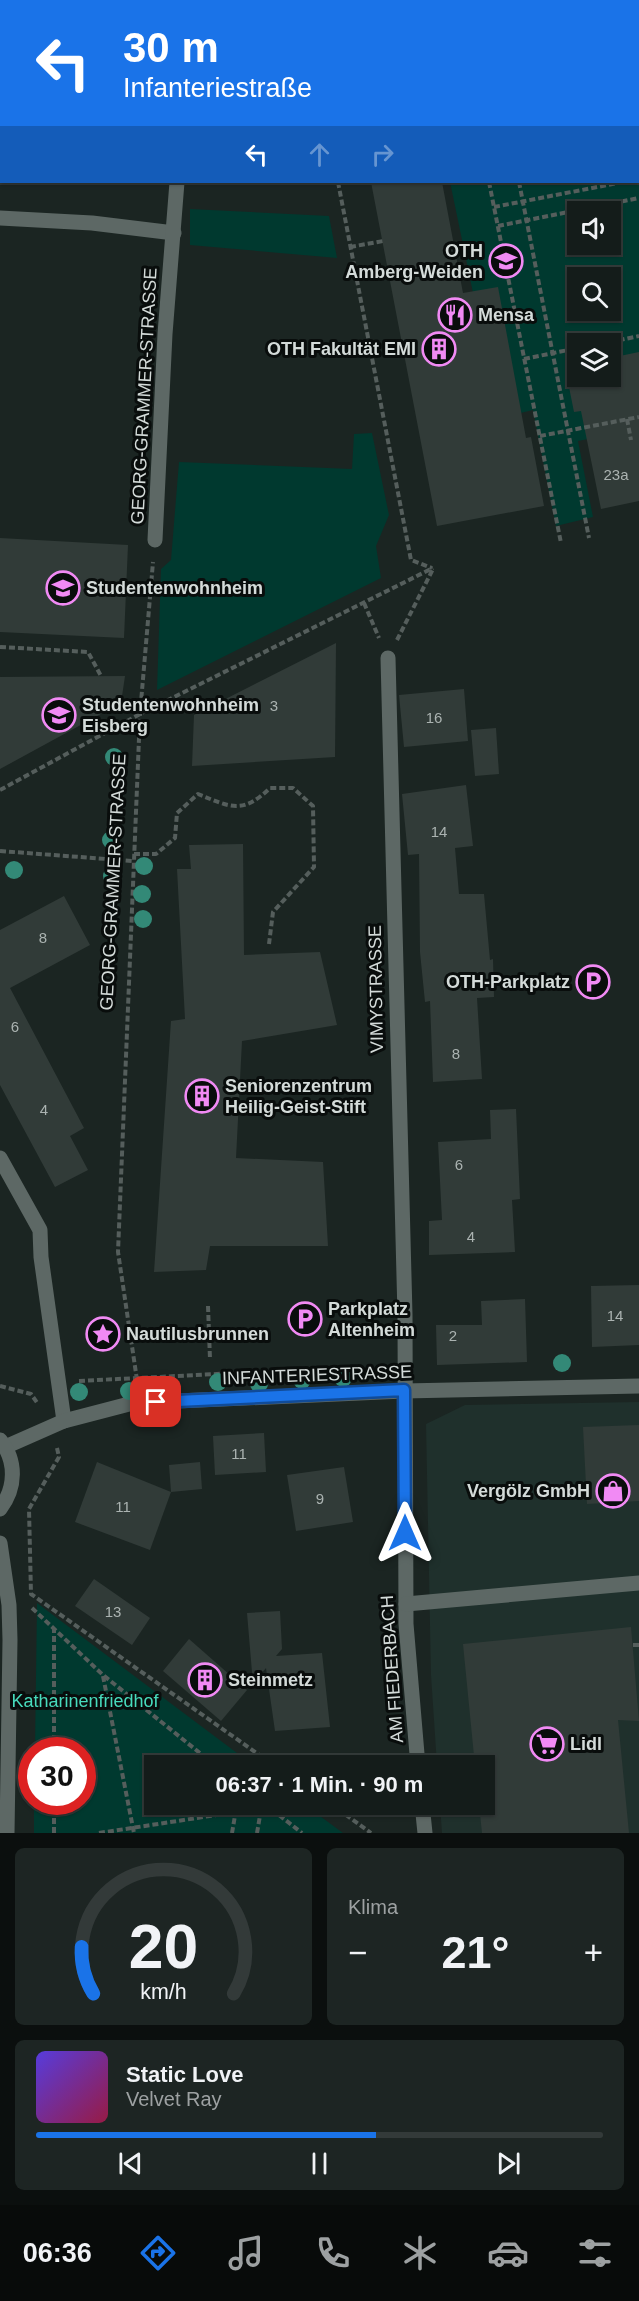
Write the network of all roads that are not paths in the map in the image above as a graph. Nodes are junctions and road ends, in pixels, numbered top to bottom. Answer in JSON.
{"nodes":[{"id":1,"x":177,"y":183,"type":"edge"},
{"id":2,"x":0,"y":218,"type":"edge"},
{"id":3,"x":174,"y":233,"type":"junction"},
{"id":4,"x":155,"y":540,"type":"road end"},
{"id":5,"x":387,"y":658,"type":"road end"},
{"id":6,"x":0,"y":1158,"type":"edge"},
{"id":7,"x":639,"y":1386,"type":"edge"},
{"id":8,"x":404,"y":1390,"type":"junction"},
{"id":9,"x":64,"y":1421,"type":"junction"},
{"id":10,"x":3,"y":1443,"type":"edge"},
{"id":11,"x":0,"y":1509,"type":"edge"},
{"id":12,"x":0,"y":1543,"type":"edge"},
{"id":13,"x":639,"y":1583,"type":"edge"},
{"id":14,"x":406,"y":1604,"type":"junction"},
{"id":15,"x":417,"y":1755,"type":"edge"},
{"id":16,"x":423,"y":1815,"type":"edge"},
{"id":17,"x":7,"y":1833,"type":"edge"},
{"id":18,"x":425,"y":1833,"type":"edge"}],
"edges":[{"from":1,"to":3,"type":"street","name":"GEORG-GRAMMER-STRASSE"},
{"from":2,"to":3,"type":"street"},
{"from":3,"to":4,"type":"street","name":"GEORG-GRAMMER-STRASSE"},
{"from":5,"to":8,"type":"street","name":"VIMYSTRASSE"},
{"from":6,"to":9,"type":"street"},
{"from":7,"to":8,"type":"street","name":"INFANTERIESTRASSE"},
{"from":8,"to":9,"type":"street","name":"INFANTERIESTRASSE"},
{"from":8,"to":14,"type":"street","name":"AM FIEDERBACH"},
{"from":9,"to":10,"type":"street","name":"INFANTERIESTRASSE"},
{"from":10,"to":11,"type":"street"},
{"from":12,"to":17,"type":"street"},
{"from":13,"to":14,"type":"street"},
{"from":14,"to":15,"type":"street","name":"AM FIEDERBACH"},
{"from":16,"to":18,"type":"street"}]}
